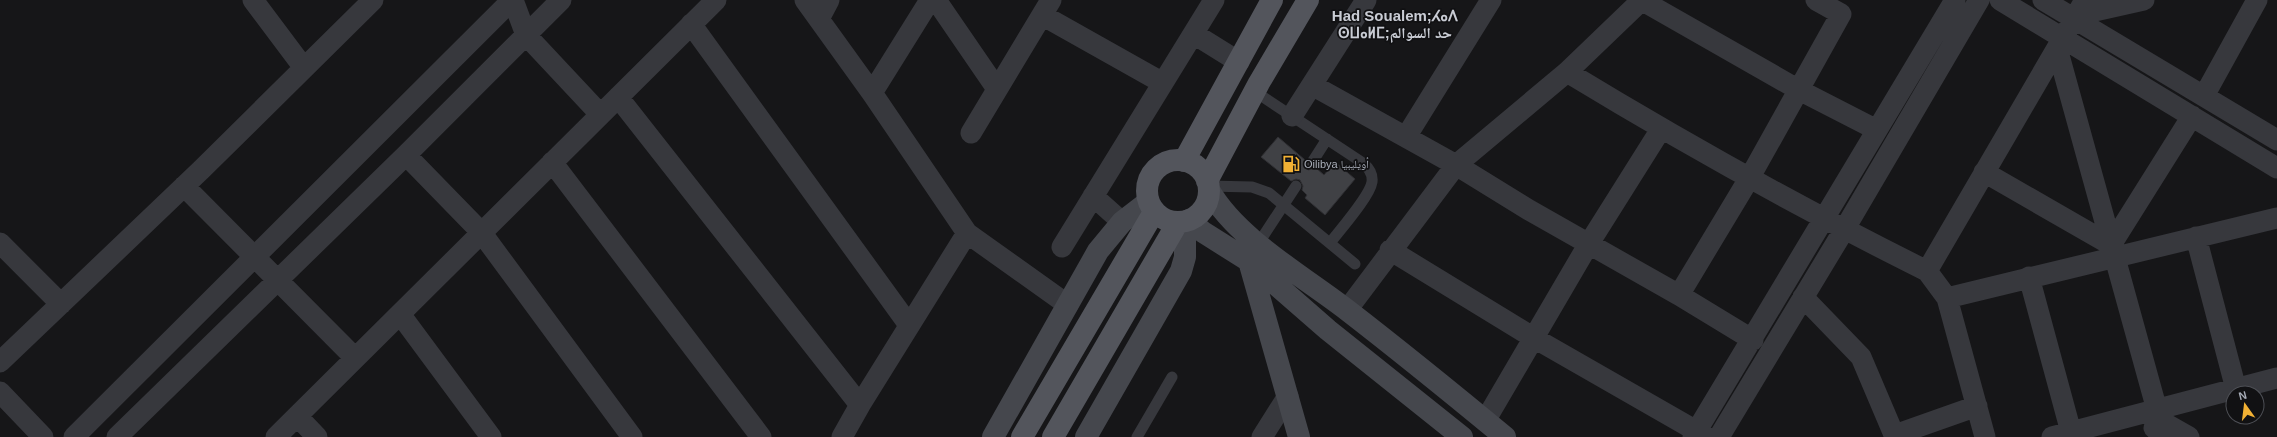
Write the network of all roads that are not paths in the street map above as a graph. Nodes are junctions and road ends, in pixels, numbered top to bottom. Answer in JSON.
{"nodes":[{"id":1,"x":253,"y":0,"type":"edge"},
{"id":2,"x":373,"y":0,"type":"edge"},
{"id":3,"x":513,"y":0,"type":"edge"},
{"id":4,"x":561,"y":0,"type":"edge"},
{"id":5,"x":716,"y":0,"type":"edge"},
{"id":6,"x":805,"y":0,"type":"edge"},
{"id":7,"x":829,"y":0,"type":"edge"},
{"id":8,"x":930,"y":0,"type":"edge"},
{"id":9,"x":936,"y":0,"type":"edge"},
{"id":10,"x":1214,"y":0,"type":"edge"},
{"id":11,"x":1272,"y":0,"type":"edge"},
{"id":12,"x":1308,"y":0,"type":"edge"},
{"id":13,"x":1366,"y":0,"type":"edge"},
{"id":14,"x":1491,"y":0,"type":"edge"},
{"id":15,"x":1641,"y":0,"type":"edge"},
{"id":16,"x":1816,"y":0,"type":"edge"},
{"id":17,"x":1955,"y":0,"type":"edge"},
{"id":18,"x":1979,"y":0,"type":"edge"},
{"id":19,"x":2000,"y":0,"type":"edge"},
{"id":20,"x":2043,"y":0,"type":"edge"},
{"id":21,"x":2144,"y":0,"type":"edge"},
{"id":22,"x":2257,"y":0,"type":"edge"},
{"id":23,"x":1047,"y":7,"type":"edge"},
{"id":24,"x":1845,"y":7,"type":"edge"},
{"id":25,"x":2079,"y":11,"type":"edge"},
{"id":26,"x":819,"y":19,"type":"junction"},
{"id":27,"x":691,"y":24,"type":"junction"},
{"id":28,"x":1194,"y":34,"type":"junction"},
{"id":29,"x":526,"y":35,"type":"junction"},
{"id":30,"x":2060,"y":43,"type":"junction"},
{"id":31,"x":1239,"y":62,"type":"junction"},
{"id":32,"x":304,"y":68,"type":"junction"},
{"id":33,"x":1567,"y":72,"type":"junction"},
{"id":34,"x":1163,"y":83,"type":"junction"},
{"id":35,"x":1312,"y":85,"type":"junction"},
{"id":36,"x":998,"y":89,"type":"junction"},
{"id":37,"x":1799,"y":90,"type":"junction"},
{"id":38,"x":1254,"y":91,"type":"junction"},
{"id":39,"x":872,"y":93,"type":"junction"},
{"id":40,"x":2204,"y":96,"type":"junction"},
{"id":41,"x":618,"y":97,"type":"junction"},
{"id":42,"x":600,"y":114,"type":"junction"},
{"id":43,"x":1292,"y":116,"type":"junction"},
{"id":44,"x":2192,"y":116,"type":"junction"},
{"id":45,"x":1662,"y":129,"type":"junction"},
{"id":46,"x":1876,"y":130,"type":"junction"},
{"id":47,"x":971,"y":133,"type":"dead end"},
{"id":48,"x":1406,"y":137,"type":"junction"},
{"id":49,"x":1327,"y":139,"type":"junction"},
{"id":50,"x":2277,"y":140,"type":"edge"},
{"id":51,"x":406,"y":155,"type":"junction"},
{"id":52,"x":1184,"y":161,"type":"junction"},
{"id":53,"x":552,"y":162,"type":"junction"},
{"id":54,"x":1311,"y":164,"type":"dead end"},
{"id":55,"x":1456,"y":164,"type":"junction"},
{"id":56,"x":2277,"y":168,"type":"edge"},
{"id":57,"x":1984,"y":172,"type":"junction"},
{"id":58,"x":1750,"y":177,"type":"junction"},
{"id":59,"x":1208,"y":185,"type":"junction"},
{"id":60,"x":184,"y":186,"type":"junction"},
{"id":61,"x":1296,"y":186,"type":"dead end"},
{"id":62,"x":1093,"y":196,"type":"junction"},
{"id":63,"x":1284,"y":204,"type":"junction"},
{"id":64,"x":1151,"y":207,"type":"junction"},
{"id":65,"x":2277,"y":218,"type":"edge"},
{"id":66,"x":1824,"y":219,"type":"junction"},
{"id":67,"x":1184,"y":221,"type":"junction"},
{"id":68,"x":1122,"y":222,"type":"junction"},
{"id":69,"x":1844,"y":230,"type":"junction"},
{"id":70,"x":481,"y":232,"type":"junction"},
{"id":71,"x":967,"y":233,"type":"junction"},
{"id":72,"x":2196,"y":237,"type":"junction"},
{"id":73,"x":0,"y":243,"type":"edge"},
{"id":74,"x":1330,"y":243,"type":"junction"},
{"id":75,"x":1588,"y":245,"type":"junction"},
{"id":76,"x":1062,"y":247,"type":"dead end"},
{"id":77,"x":1390,"y":250,"type":"junction"},
{"id":78,"x":2112,"y":251,"type":"junction"},
{"id":79,"x":1254,"y":253,"type":"junction"},
{"id":80,"x":256,"y":256,"type":"junction"},
{"id":81,"x":1355,"y":264,"type":"dead end"},
{"id":82,"x":1926,"y":271,"type":"junction"},
{"id":83,"x":2028,"y":277,"type":"junction"},
{"id":84,"x":278,"y":279,"type":"junction"},
{"id":85,"x":1679,"y":295,"type":"junction"},
{"id":86,"x":1803,"y":297,"type":"junction"},
{"id":87,"x":1947,"y":298,"type":"junction"},
{"id":88,"x":61,"y":304,"type":"junction"},
{"id":89,"x":1068,"y":305,"type":"junction"},
{"id":90,"x":1347,"y":310,"type":"junction"},
{"id":91,"x":400,"y":314,"type":"junction"},
{"id":92,"x":909,"y":325,"type":"junction"},
{"id":93,"x":1534,"y":338,"type":"junction"},
{"id":94,"x":1753,"y":340,"type":"junction"},
{"id":95,"x":355,"y":358,"type":"junction"},
{"id":96,"x":0,"y":362,"type":"edge"},
{"id":97,"x":1172,"y":377,"type":"dead end"},
{"id":98,"x":2277,"y":378,"type":"edge"},
{"id":99,"x":2235,"y":385,"type":"edge"},
{"id":100,"x":2251,"y":385,"type":"edge"},
{"id":101,"x":0,"y":392,"type":"edge"},
{"id":102,"x":2225,"y":394,"type":"edge"},
{"id":103,"x":1288,"y":396,"type":"junction"},
{"id":104,"x":860,"y":405,"type":"junction"},
{"id":105,"x":1977,"y":406,"type":"junction"},
{"id":106,"x":297,"y":416,"type":"junction"},
{"id":107,"x":1485,"y":421,"type":"junction"},
{"id":108,"x":2157,"y":426,"type":"edge"},
{"id":109,"x":2071,"y":432,"type":"junction"},
{"id":110,"x":1699,"y":435,"type":"edge"},
{"id":111,"x":1895,"y":436,"type":"edge"},
{"id":112,"x":43,"y":437,"type":"edge"},
{"id":113,"x":74,"y":437,"type":"edge"},
{"id":114,"x":117,"y":437,"type":"edge"},
{"id":115,"x":276,"y":437,"type":"edge"},
{"id":116,"x":317,"y":437,"type":"edge"},
{"id":117,"x":491,"y":437,"type":"edge"},
{"id":118,"x":632,"y":437,"type":"edge"},
{"id":119,"x":761,"y":437,"type":"edge"},
{"id":120,"x":842,"y":437,"type":"edge"},
{"id":121,"x":993,"y":437,"type":"edge"},
{"id":122,"x":1022,"y":437,"type":"edge"},
{"id":123,"x":1053,"y":437,"type":"edge"},
{"id":124,"x":1086,"y":437,"type":"edge"},
{"id":125,"x":1137,"y":437,"type":"edge"},
{"id":126,"x":1262,"y":437,"type":"edge"},
{"id":127,"x":1299,"y":437,"type":"edge"},
{"id":128,"x":1462,"y":437,"type":"edge"},
{"id":129,"x":1505,"y":437,"type":"edge"},
{"id":130,"x":1719,"y":437,"type":"edge"},
{"id":131,"x":1986,"y":437,"type":"edge"},
{"id":132,"x":2052,"y":437,"type":"edge"},
{"id":133,"x":2189,"y":437,"type":"edge"}],
"edges":[{"from":1,"to":32,"type":"street"},
{"from":2,"to":32,"type":"street"},
{"from":3,"to":29,"type":"street"},
{"from":3,"to":80,"type":"street"},
{"from":4,"to":29,"type":"street"},
{"from":5,"to":27,"type":"street"},
{"from":6,"to":26,"type":"street"},
{"from":7,"to":26,"type":"street"},
{"from":8,"to":39,"type":"street"},
{"from":9,"to":36,"type":"street"},
{"from":10,"to":28,"type":"street"},
{"from":11,"to":31,"type":"main road"},
{"from":12,"to":38,"type":"main road"},
{"from":13,"to":35,"type":"street"},
{"from":14,"to":48,"type":"street"},
{"from":15,"to":33,"type":"street"},
{"from":15,"to":37,"type":"street"},
{"from":16,"to":24,"type":"street"},
{"from":17,"to":46,"type":"street"},
{"from":18,"to":69,"type":"street"},
{"from":19,"to":30,"type":"street"},
{"from":20,"to":25,"type":"street"},
{"from":21,"to":25,"type":"street"},
{"from":22,"to":40,"type":"street"},
{"from":23,"to":34,"type":"street"},
{"from":23,"to":36,"type":"street"},
{"from":24,"to":37,"type":"street"},
{"from":25,"to":30,"type":"street"},
{"from":25,"to":40,"type":"street"},
{"from":26,"to":39,"type":"street"},
{"from":27,"to":41,"type":"street"},
{"from":27,"to":92,"type":"street"},
{"from":28,"to":31,"type":"street"},
{"from":28,"to":34,"type":"street"},
{"from":29,"to":42,"type":"street"},
{"from":29,"to":51,"type":"street"},
{"from":30,"to":44,"type":"street"},
{"from":30,"to":57,"type":"street"},
{"from":30,"to":78,"type":"street"},
{"from":31,"to":52,"type":"main road"},
{"from":32,"to":60,"type":"street"},
{"from":33,"to":45,"type":"street"},
{"from":33,"to":55,"type":"street"},
{"from":34,"to":62,"type":"street"},
{"from":35,"to":43,"type":"street"},
{"from":35,"to":48,"type":"street"},
{"from":36,"to":47,"type":"street"},
{"from":37,"to":46,"type":"street"},
{"from":37,"to":58,"type":"street"},
{"from":38,"to":43,"type":"lane"},
{"from":38,"to":59,"type":"main road"},
{"from":39,"to":71,"type":"street"},
{"from":40,"to":50,"type":"street"},
{"from":41,"to":42,"type":"street"},
{"from":41,"to":104,"type":"street"},
{"from":42,"to":53,"type":"street"},
{"from":43,"to":49,"type":"lane"},
{"from":44,"to":56,"type":"street"},
{"from":44,"to":78,"type":"street"},
{"from":45,"to":58,"type":"street"},
{"from":45,"to":75,"type":"street"},
{"from":46,"to":66,"type":"street"},
{"from":48,"to":55,"type":"street"},
{"from":49,"to":54,"type":"lane"},
{"from":49,"to":74,"type":"lane"},
{"from":51,"to":70,"type":"street"},
{"from":51,"to":84,"type":"street"},
{"from":52,"to":59,"type":"main road"},
{"from":52,"to":64,"type":"main road"},
{"from":53,"to":70,"type":"street"},
{"from":53,"to":119,"type":"street"},
{"from":55,"to":75,"type":"street"},
{"from":55,"to":77,"type":"street"},
{"from":57,"to":78,"type":"street"},
{"from":57,"to":82,"type":"street"},
{"from":58,"to":66,"type":"street"},
{"from":58,"to":85,"type":"street"},
{"from":59,"to":63,"type":"lane"},
{"from":59,"to":67,"type":"main road"},
{"from":59,"to":79,"type":"street"},
{"from":60,"to":80,"type":"street"},
{"from":60,"to":88,"type":"street"},
{"from":61,"to":63,"type":"lane"},
{"from":62,"to":68,"type":"street"},
{"from":62,"to":76,"type":"street"},
{"from":63,"to":74,"type":"lane"},
{"from":63,"to":79,"type":"lane"},
{"from":64,"to":67,"type":"main road"},
{"from":64,"to":68,"type":"street"},
{"from":64,"to":122,"type":"main road"},
{"from":65,"to":72,"type":"street"},
{"from":66,"to":69,"type":"street"},
{"from":66,"to":94,"type":"street"},
{"from":67,"to":79,"type":"street"},
{"from":67,"to":123,"type":"main road"},
{"from":67,"to":124,"type":"street"},
{"from":68,"to":89,"type":"street"},
{"from":69,"to":82,"type":"street"},
{"from":69,"to":86,"type":"street"},
{"from":70,"to":91,"type":"street"},
{"from":70,"to":118,"type":"street"},
{"from":71,"to":89,"type":"street"},
{"from":71,"to":92,"type":"street"},
{"from":72,"to":78,"type":"street"},
{"from":72,"to":99,"type":"street"},
{"from":73,"to":88,"type":"street"},
{"from":74,"to":81,"type":"lane"},
{"from":75,"to":85,"type":"street"},
{"from":75,"to":93,"type":"street"},
{"from":77,"to":90,"type":"street"},
{"from":77,"to":93,"type":"street"},
{"from":78,"to":83,"type":"street"},
{"from":78,"to":108,"type":"street"},
{"from":79,"to":90,"type":"street"},
{"from":79,"to":103,"type":"street"},
{"from":79,"to":128,"type":"street"},
{"from":80,"to":84,"type":"street"},
{"from":80,"to":113,"type":"street"},
{"from":82,"to":87,"type":"street"},
{"from":83,"to":87,"type":"street"},
{"from":83,"to":109,"type":"street"},
{"from":84,"to":95,"type":"street"},
{"from":84,"to":114,"type":"street"},
{"from":85,"to":94,"type":"street"},
{"from":86,"to":111,"type":"street"},
{"from":86,"to":130,"type":"street"},
{"from":87,"to":105,"type":"street"},
{"from":88,"to":96,"type":"street"},
{"from":89,"to":121,"type":"street"},
{"from":90,"to":107,"type":"street"},
{"from":91,"to":95,"type":"street"},
{"from":91,"to":117,"type":"street"},
{"from":92,"to":104,"type":"street"},
{"from":93,"to":107,"type":"street"},
{"from":93,"to":110,"type":"street"},
{"from":94,"to":110,"type":"street"},
{"from":95,"to":106,"type":"street"},
{"from":97,"to":125,"type":"lane"},
{"from":98,"to":100,"type":"street"},
{"from":101,"to":112,"type":"street"},
{"from":102,"to":108,"type":"street"},
{"from":103,"to":126,"type":"street"},
{"from":103,"to":127,"type":"street"},
{"from":104,"to":120,"type":"street"},
{"from":105,"to":111,"type":"street"},
{"from":105,"to":131,"type":"street"},
{"from":106,"to":115,"type":"street"},
{"from":106,"to":116,"type":"street"},
{"from":107,"to":129,"type":"street"},
{"from":108,"to":109,"type":"street"},
{"from":108,"to":133,"type":"street"},
{"from":109,"to":132,"type":"street"}]}
